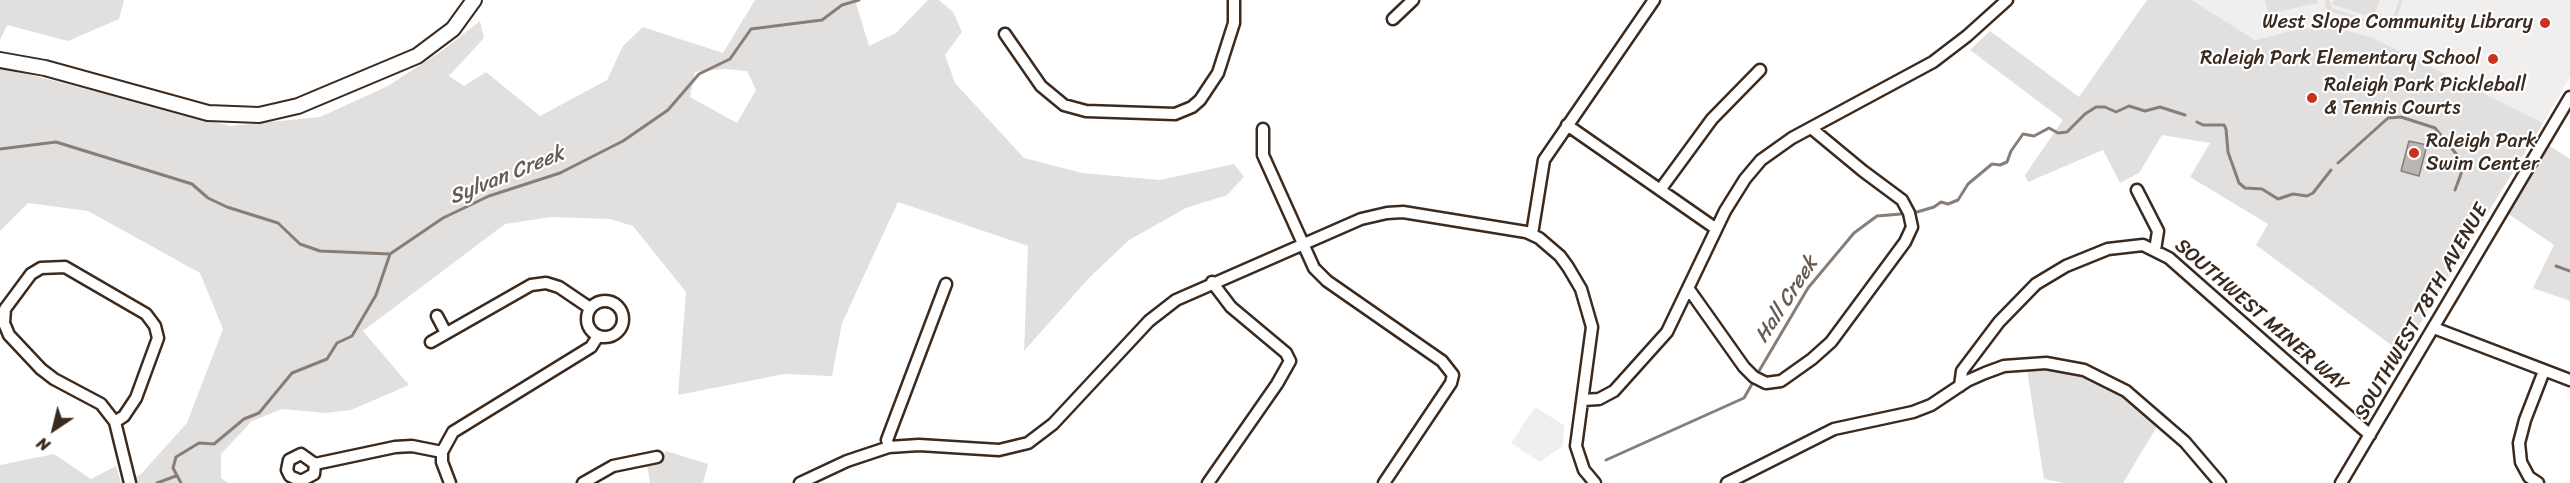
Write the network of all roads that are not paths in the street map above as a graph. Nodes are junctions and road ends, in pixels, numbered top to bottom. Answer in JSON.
{"nodes":[{"id":1,"x":473,"y":0,"type":"edge"},
{"id":2,"x":1234,"y":0,"type":"edge"},
{"id":3,"x":1413,"y":0,"type":"edge"},
{"id":4,"x":1654,"y":0,"type":"edge"},
{"id":5,"x":2007,"y":0,"type":"edge"},
{"id":6,"x":1394,"y":19,"type":"dead end"},
{"id":7,"x":1005,"y":34,"type":"dead end"},
{"id":8,"x":0,"y":60,"type":"edge"},
{"id":9,"x":1760,"y":70,"type":"dead end"},
{"id":10,"x":2570,"y":97,"type":"edge"},
{"id":11,"x":1567,"y":125,"type":"junction"},
{"id":12,"x":1811,"y":128,"type":"junction"},
{"id":13,"x":1263,"y":129,"type":"dead end"},
{"id":14,"x":1660,"y":190,"type":"junction"},
{"id":15,"x":2137,"y":190,"type":"dead end"},
{"id":16,"x":1715,"y":228,"type":"junction"},
{"id":17,"x":1532,"y":234,"type":"junction"},
{"id":18,"x":1303,"y":245,"type":"junction"},
{"id":19,"x":2155,"y":249,"type":"junction"},
{"id":20,"x":1212,"y":282,"type":"junction"},
{"id":21,"x":946,"y":284,"type":"dead end"},
{"id":22,"x":1688,"y":288,"type":"junction"},
{"id":23,"x":590,"y":308,"type":"junction"},
{"id":24,"x":437,"y":316,"type":"dead end"},
{"id":25,"x":2434,"y":328,"type":"junction"},
{"id":26,"x":447,"y":333,"type":"junction"},
{"id":27,"x":598,"y":336,"type":"junction"},
{"id":28,"x":431,"y":342,"type":"dead end"},
{"id":29,"x":2544,"y":371,"type":"junction"},
{"id":30,"x":2570,"y":380,"type":"edge"},
{"id":31,"x":1960,"y":386,"type":"junction"},
{"id":32,"x":1583,"y":400,"type":"junction"},
{"id":33,"x":115,"y":422,"type":"junction"},
{"id":34,"x":2370,"y":435,"type":"junction"},
{"id":35,"x":889,"y":447,"type":"junction"},
{"id":36,"x":442,"y":452,"type":"junction"},
{"id":37,"x":657,"y":457,"type":"dead end"},
{"id":38,"x":315,"y":464,"type":"dead end"},
{"id":39,"x":130,"y":483,"type":"edge"},
{"id":40,"x":450,"y":483,"type":"edge"},
{"id":41,"x":583,"y":483,"type":"edge"},
{"id":42,"x":800,"y":483,"type":"edge"},
{"id":43,"x":1208,"y":483,"type":"edge"},
{"id":44,"x":1384,"y":483,"type":"edge"},
{"id":45,"x":1595,"y":483,"type":"edge"},
{"id":46,"x":1727,"y":483,"type":"edge"},
{"id":47,"x":2220,"y":483,"type":"edge"},
{"id":48,"x":2341,"y":483,"type":"edge"},
{"id":49,"x":2538,"y":483,"type":"edge"}],
"edges":[{"from":1,"to":8,"type":"main road"},
{"from":2,"to":7,"type":"street"},
{"from":3,"to":6,"type":"street"},
{"from":4,"to":11,"type":"street"},
{"from":5,"to":12,"type":"street"},
{"from":9,"to":14,"type":"street"},
{"from":10,"to":25,"type":"street","name":"SOUTHWEST 78TH AVENUE"},
{"from":11,"to":14,"type":"street"},
{"from":11,"to":17,"type":"street"},
{"from":12,"to":16,"type":"street"},
{"from":12,"to":22,"type":"street"},
{"from":13,"to":18,"type":"street"},
{"from":14,"to":16,"type":"street"},
{"from":15,"to":19,"type":"street","name":"SOUTHWEST MINER WAY"},
{"from":16,"to":22,"type":"street"},
{"from":17,"to":18,"type":"street"},
{"from":17,"to":32,"type":"street"},
{"from":18,"to":20,"type":"street"},
{"from":18,"to":44,"type":"street"},
{"from":19,"to":31,"type":"street","name":"SOUTHWEST MINER WAY"},
{"from":19,"to":34,"type":"street","name":"SOUTHWEST MINER WAY"},
{"from":20,"to":35,"type":"street"},
{"from":20,"to":43,"type":"street"},
{"from":21,"to":35,"type":"street"},
{"from":22,"to":32,"type":"street"},
{"from":23,"to":26,"type":"street"},
{"from":23,"to":27,"type":"street"},
{"from":23,"to":27,"type":"street"},
{"from":24,"to":26,"type":"street"},
{"from":25,"to":29,"type":"street"},
{"from":25,"to":34,"type":"street","name":"SOUTHWEST 78TH AVENUE"},
{"from":26,"to":28,"type":"street"},
{"from":27,"to":36,"type":"street"},
{"from":29,"to":30,"type":"street"},
{"from":29,"to":49,"type":"street"},
{"from":31,"to":46,"type":"street"},
{"from":31,"to":47,"type":"street"},
{"from":32,"to":45,"type":"street"},
{"from":33,"to":33,"type":"street"},
{"from":33,"to":39,"type":"street"},
{"from":34,"to":48,"type":"street","name":"SOUTHWEST 78TH AVENUE"},
{"from":35,"to":42,"type":"street"},
{"from":36,"to":38,"type":"street"},
{"from":36,"to":40,"type":"street"},
{"from":37,"to":41,"type":"street"}]}
